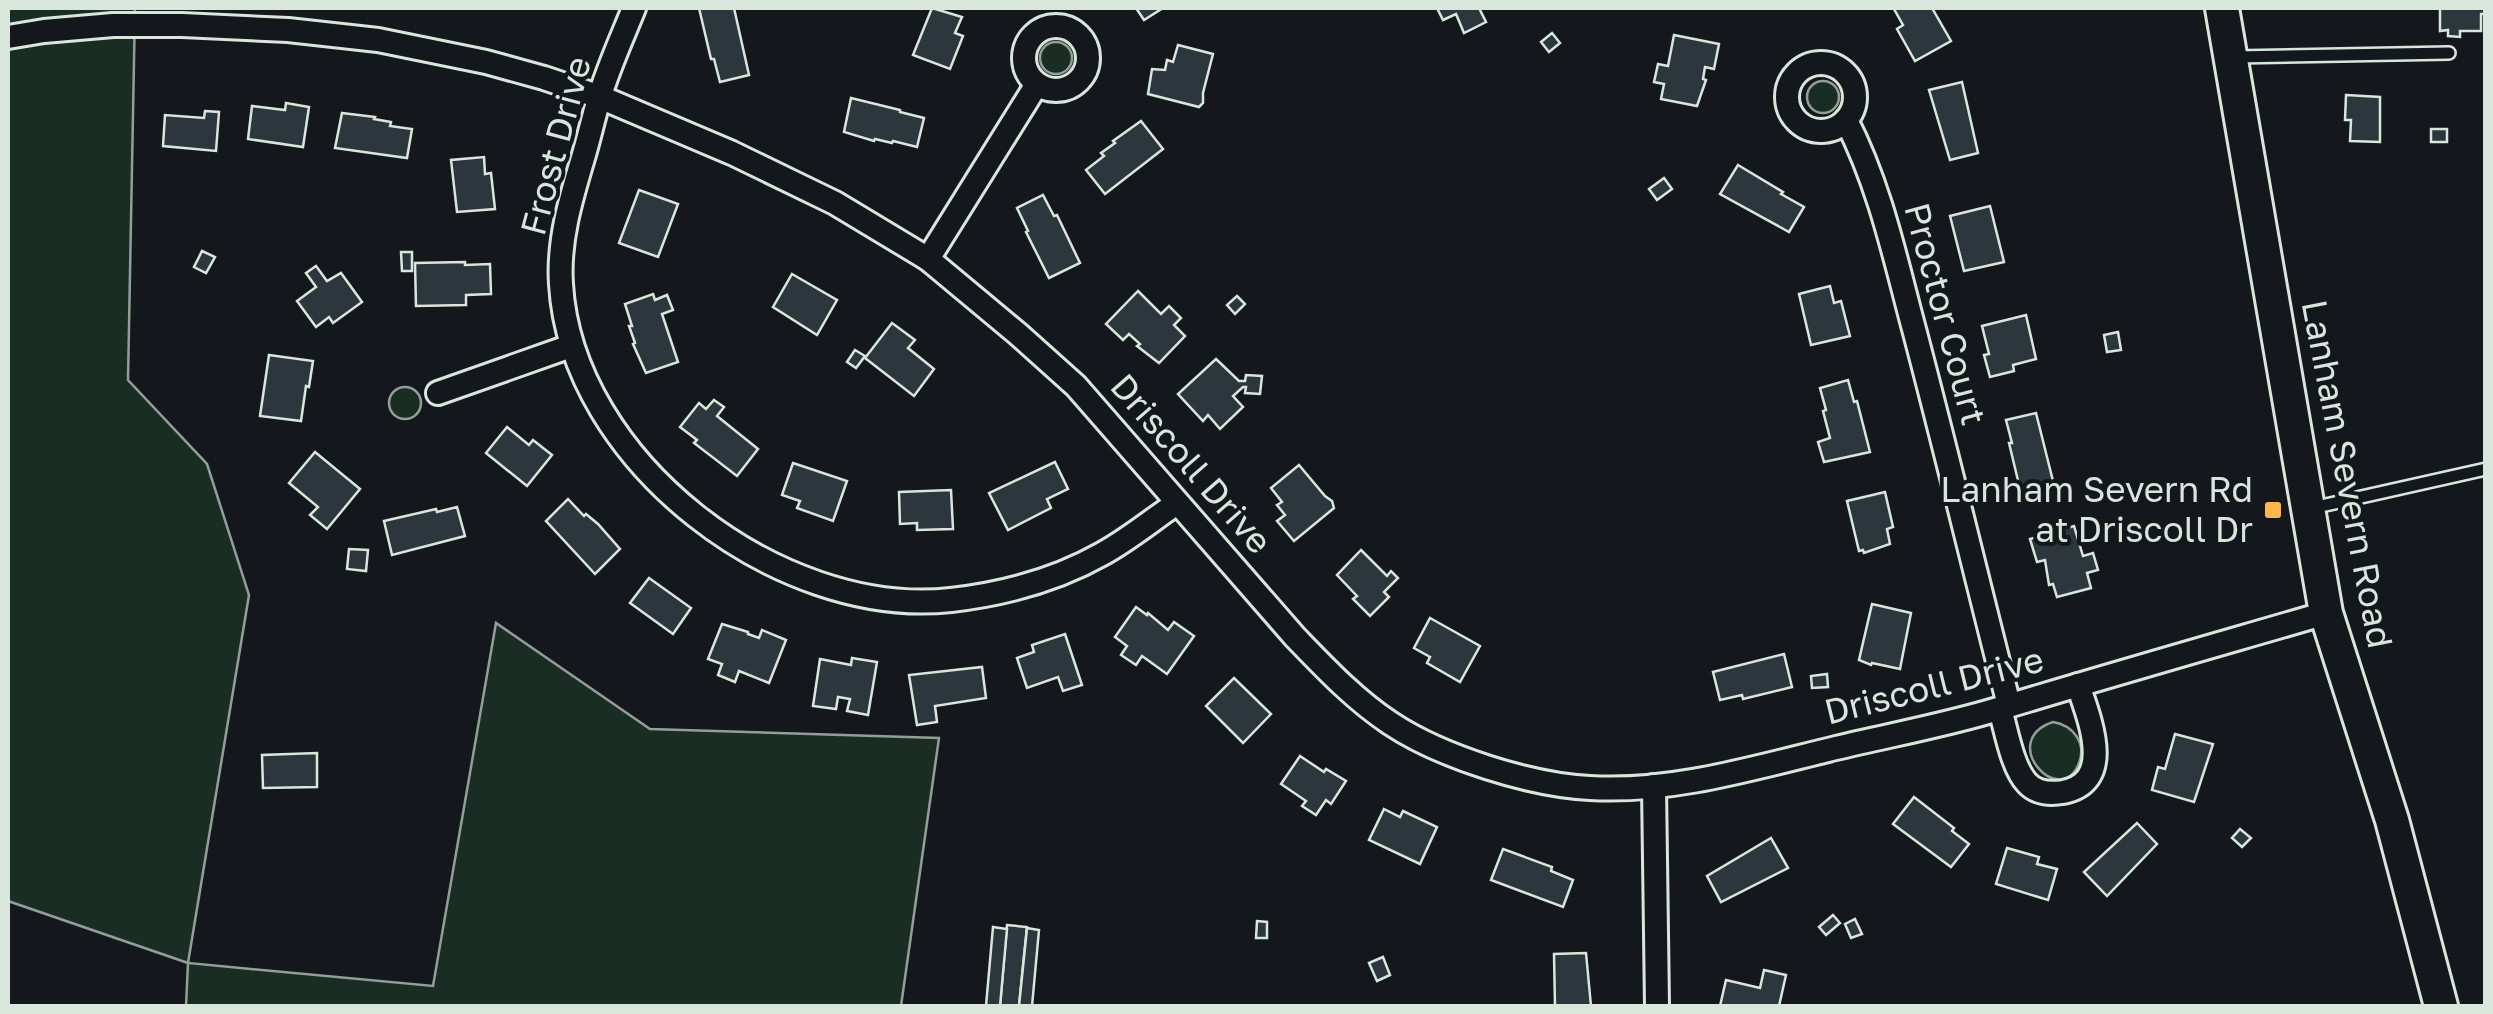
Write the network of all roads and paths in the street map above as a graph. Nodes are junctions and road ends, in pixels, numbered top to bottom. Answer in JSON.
{"nodes":[{"id":1,"x":634,"y":8,"type":"edge"},
{"id":2,"x":2222,"y":8,"type":"edge"},
{"id":3,"x":8,"y":37,"type":"edge"},
{"id":4,"x":2449,"y":53,"type":"dead end"},
{"id":5,"x":2230,"y":57,"type":"junction"},
{"id":6,"x":1036,"y":84,"type":"dead end"},
{"id":7,"x":600,"y":97,"type":"junction"},
{"id":8,"x":1846,"y":120,"type":"dead end"},
{"id":9,"x":928,"y":258,"type":"junction"},
{"id":10,"x":571,"y":346,"type":"junction"},
{"id":11,"x":438,"y":393,"type":"dead end"},
{"id":12,"x":2486,"y":469,"type":"edge"},
{"id":13,"x":1177,"y":503,"type":"junction"},
{"id":14,"x":2308,"y":509,"type":"junction"},
{"id":15,"x":2326,"y":613,"type":"junction"},
{"id":16,"x":2078,"y":685,"type":"junction"},
{"id":17,"x":2004,"y":707,"type":"junction"},
{"id":18,"x":1654,"y":786,"type":"junction"},
{"id":19,"x":1656,"y":1006,"type":"edge"},
{"id":20,"x":2442,"y":1006,"type":"edge"}],
"edges":[{"from":1,"to":7,"type":"street","name":"Frost Drive"},
{"from":2,"to":5,"type":"main road","name":"Lanham Severn Road"},
{"from":3,"to":7,"type":"street","name":"Driscoll Drive"},
{"from":4,"to":5,"type":"lane"},
{"from":5,"to":14,"type":"main road","name":"Lanham Severn Road"},
{"from":6,"to":9,"type":"street"},
{"from":7,"to":9,"type":"street","name":"Driscoll Drive"},
{"from":7,"to":10,"type":"street","name":"Frost Drive"},
{"from":8,"to":17,"type":"street","name":"Proctor Court"},
{"from":9,"to":13,"type":"street","name":"Driscoll Drive"},
{"from":10,"to":11,"type":"street"},
{"from":10,"to":13,"type":"street","name":"Frost Drive"},
{"from":12,"to":14,"type":"lane"},
{"from":13,"to":18,"type":"street","name":"Driscoll Drive"},
{"from":14,"to":15,"type":"main road","name":"Lanham Severn Road"},
{"from":15,"to":16,"type":"street","name":"Driscoll Drive"},
{"from":15,"to":20,"type":"main road","name":"Lanham Severn Road"},
{"from":16,"to":17,"type":"street","name":"Driscoll Drive"},
{"from":16,"to":17,"type":"street"},
{"from":17,"to":18,"type":"street","name":"Driscoll Drive"},
{"from":18,"to":19,"type":"street"}]}
